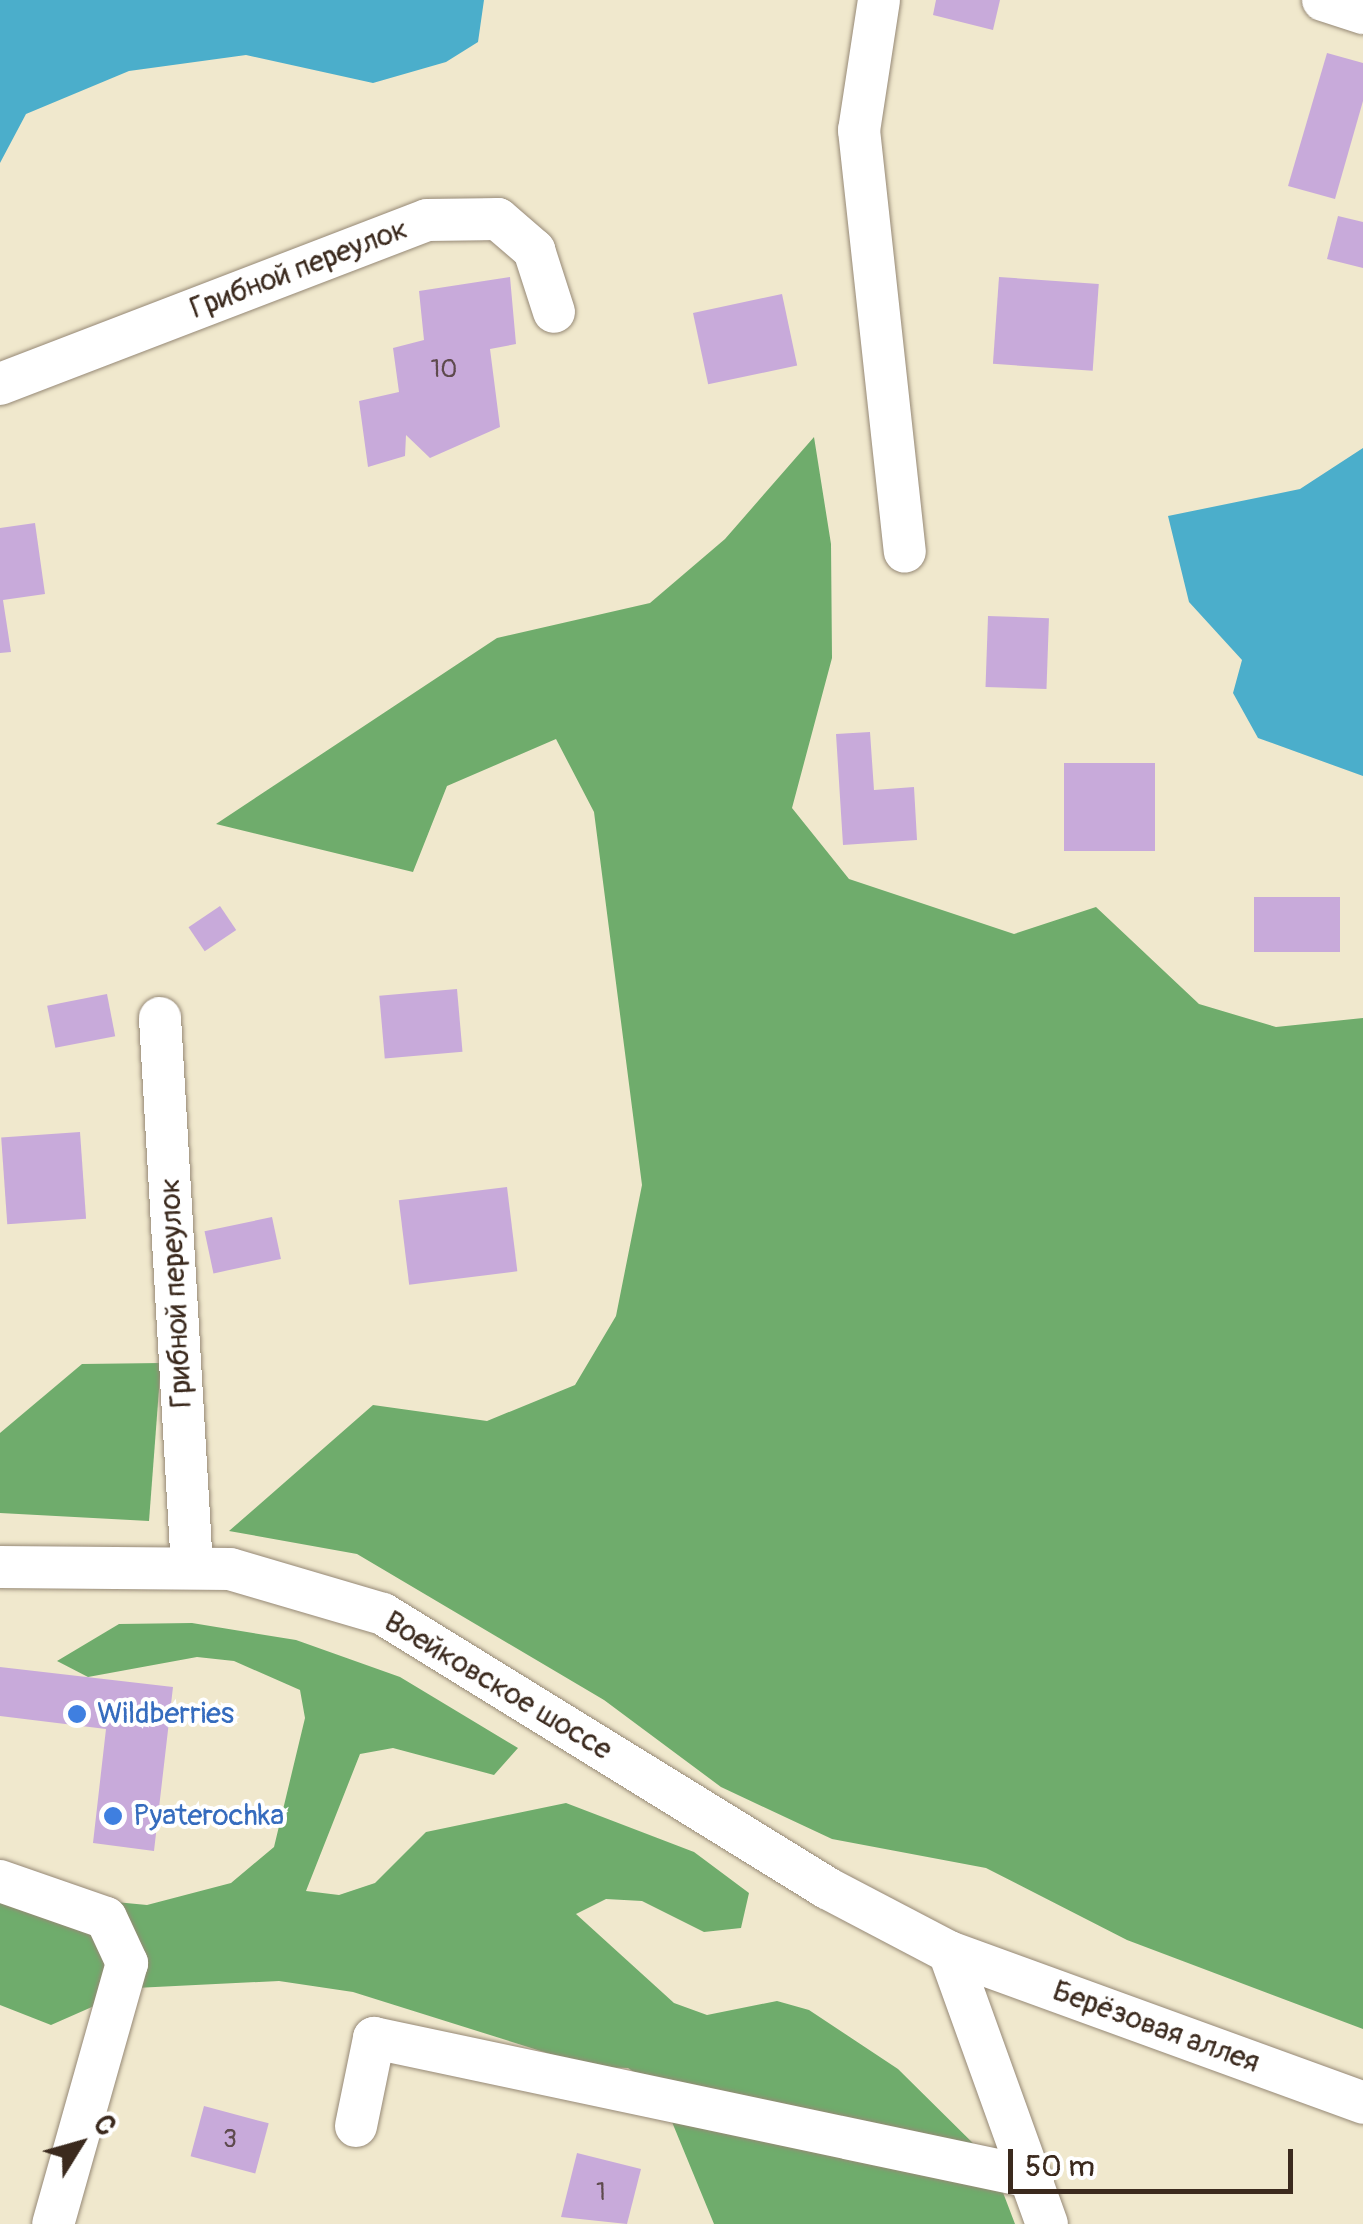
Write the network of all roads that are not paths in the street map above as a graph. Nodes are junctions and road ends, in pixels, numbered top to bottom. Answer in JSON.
{"nodes":[{"id":1,"x":879,"y":0,"type":"edge"},
{"id":2,"x":1323,"y":0,"type":"edge"},
{"id":3,"x":1363,"y":14,"type":"edge"},
{"id":4,"x":554,"y":312,"type":"dead end"},
{"id":5,"x":0,"y":384,"type":"edge"},
{"id":6,"x":905,"y":552,"type":"dead end"},
{"id":7,"x":160,"y":1018,"type":"dead end"},
{"id":8,"x":0,"y":1567,"type":"edge"},
{"id":9,"x":192,"y":1568,"type":"junction"},
{"id":10,"x":0,"y":1881,"type":"edge"},
{"id":11,"x":950,"y":1952,"type":"junction"},
{"id":12,"x":1363,"y":2103,"type":"edge"},
{"id":13,"x":356,"y":2126,"type":"dead end"},
{"id":14,"x":1030,"y":2177,"type":"junction"},
{"id":15,"x":53,"y":2224,"type":"edge"},
{"id":16,"x":1048,"y":2224,"type":"edge"}],
"edges":[{"from":1,"to":6,"type":"street"},
{"from":2,"to":3,"type":"street"},
{"from":4,"to":5,"type":"street","name":"Грибной переулок"},
{"from":7,"to":9,"type":"street","name":"Грибной переулок"},
{"from":8,"to":9,"type":"street","name":"Воейковское шоссе"},
{"from":9,"to":11,"type":"street","name":"Воейковское шоссе"},
{"from":10,"to":15,"type":"street"},
{"from":11,"to":12,"type":"street","name":"Берёзовая аллея"},
{"from":11,"to":14,"type":"street"},
{"from":13,"to":14,"type":"street"},
{"from":14,"to":16,"type":"street"}]}
